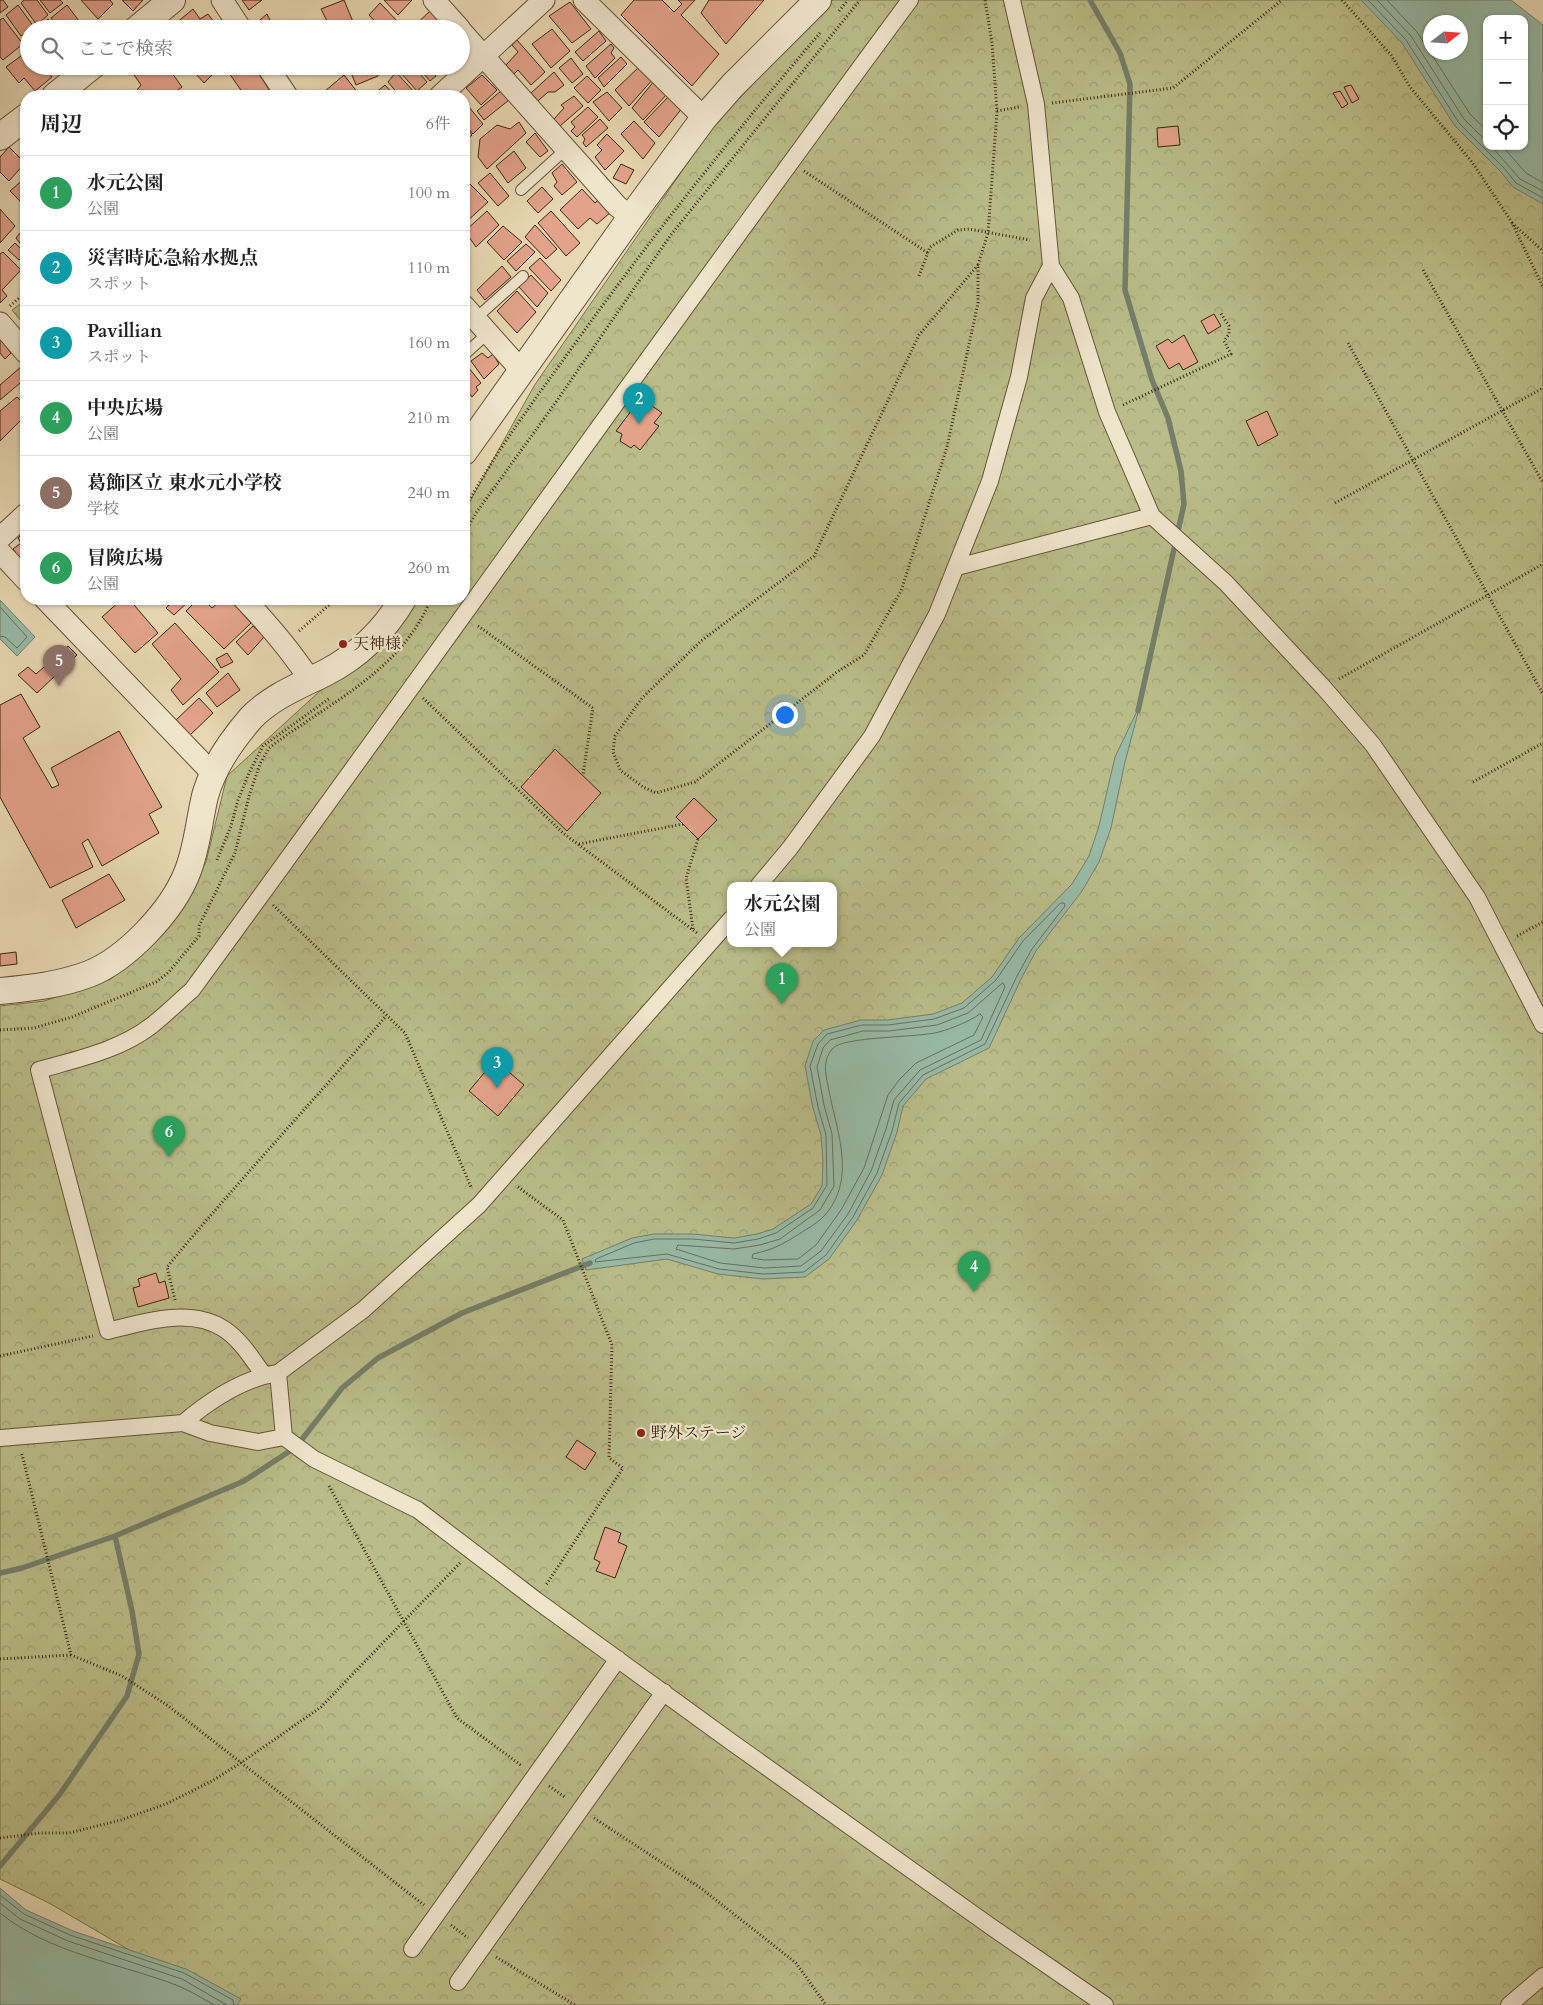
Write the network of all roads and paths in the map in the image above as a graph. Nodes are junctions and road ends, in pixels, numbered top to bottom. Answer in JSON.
{"nodes":[{"id":1,"x":222,"y":0,"type":"edge"},
{"id":2,"x":434,"y":0,"type":"edge"},
{"id":3,"x":544,"y":0,"type":"edge"},
{"id":4,"x":584,"y":0,"type":"edge"},
{"id":5,"x":848,"y":0,"type":"edge"},
{"id":6,"x":860,"y":0,"type":"edge"},
{"id":7,"x":910,"y":0,"type":"edge"},
{"id":8,"x":985,"y":0,"type":"edge"},
{"id":9,"x":1012,"y":0,"type":"edge"},
{"id":10,"x":1282,"y":0,"type":"edge"},
{"id":11,"x":1342,"y":0,"type":"edge"},
{"id":12,"x":163,"y":3,"type":"edge"},
{"id":13,"x":827,"y":7,"type":"edge"},
{"id":14,"x":146,"y":20,"type":"edge"},
{"id":15,"x":236,"y":20,"type":"edge"},
{"id":16,"x":451,"y":20,"type":"edge"},
{"id":17,"x":825,"y":27,"type":"dead end"},
{"id":18,"x":470,"y":41,"type":"edge"},
{"id":19,"x":484,"y":56,"type":"junction"},
{"id":20,"x":470,"y":69,"type":"edge"},
{"id":21,"x":81,"y":75,"type":"edge"},
{"id":22,"x":273,"y":75,"type":"edge"},
{"id":23,"x":463,"y":75,"type":"edge"},
{"id":24,"x":62,"y":90,"type":"edge"},
{"id":25,"x":283,"y":90,"type":"edge"},
{"id":26,"x":447,"y":90,"type":"edge"},
{"id":27,"x":1036,"y":104,"type":"junction"},
{"id":28,"x":998,"y":111,"type":"junction"},
{"id":29,"x":704,"y":118,"type":"junction"},
{"id":30,"x":566,"y":149,"type":"junction"},
{"id":31,"x":791,"y":162,"type":"junction"},
{"id":32,"x":521,"y":190,"type":"dead end"},
{"id":33,"x":631,"y":217,"type":"junction"},
{"id":34,"x":1511,"y":221,"type":"junction"},
{"id":35,"x":988,"y":233,"type":"junction"},
{"id":36,"x":1048,"y":242,"type":"junction"},
{"id":37,"x":1543,"y":251,"type":"edge"},
{"id":38,"x":928,"y":253,"type":"junction"},
{"id":39,"x":978,"y":265,"type":"junction"},
{"id":40,"x":1051,"y":266,"type":"junction"},
{"id":41,"x":1423,"y":270,"type":"dead end"},
{"id":42,"x":524,"y":276,"type":"dead end"},
{"id":43,"x":919,"y":276,"type":"dead end"},
{"id":44,"x":1543,"y":287,"type":"edge"},
{"id":45,"x":20,"y":298,"type":"edge"},
{"id":46,"x":1220,"y":312,"type":"dead end"},
{"id":47,"x":3,"y":316,"type":"edge"},
{"id":48,"x":476,"y":319,"type":"edge"},
{"id":49,"x":470,"y":337,"type":"edge"},
{"id":50,"x":20,"y":343,"type":"edge"},
{"id":51,"x":1348,"y":343,"type":"dead end"},
{"id":52,"x":521,"y":370,"type":"junction"},
{"id":53,"x":1543,"y":388,"type":"edge"},
{"id":54,"x":1504,"y":410,"type":"junction"},
{"id":55,"x":1107,"y":412,"type":"junction"},
{"id":56,"x":470,"y":443,"type":"edge"},
{"id":57,"x":1413,"y":460,"type":"junction"},
{"id":58,"x":1543,"y":483,"type":"edge"},
{"id":59,"x":470,"y":500,"type":"edge"},
{"id":60,"x":1335,"y":503,"type":"dead end"},
{"id":61,"x":1152,"y":516,"type":"junction"},
{"id":62,"x":20,"y":520,"type":"edge"},
{"id":63,"x":470,"y":524,"type":"edge"},
{"id":64,"x":0,"y":538,"type":"edge"},
{"id":65,"x":0,"y":552,"type":"edge"},
{"id":66,"x":1543,"y":564,"type":"edge"},
{"id":67,"x":957,"y":567,"type":"junction"},
{"id":68,"x":20,"y":574,"type":"edge"},
{"id":69,"x":1488,"y":595,"type":"junction"},
{"id":70,"x":51,"y":605,"type":"edge"},
{"id":71,"x":249,"y":605,"type":"edge"},
{"id":72,"x":329,"y":605,"type":"edge"},
{"id":73,"x":399,"y":605,"type":"edge"},
{"id":74,"x":428,"y":605,"type":"edge"},
{"id":75,"x":464,"y":615,"type":"junction"},
{"id":76,"x":284,"y":644,"type":"junction"},
{"id":77,"x":310,"y":680,"type":"junction"},
{"id":78,"x":412,"y":688,"type":"junction"},
{"id":79,"x":1324,"y":688,"type":"junction"},
{"id":80,"x":1543,"y":694,"type":"edge"},
{"id":81,"x":333,"y":696,"type":"dead end"},
{"id":82,"x":1543,"y":743,"type":"edge"},
{"id":83,"x":213,"y":774,"type":"junction"},
{"id":84,"x":583,"y":775,"type":"dead end"},
{"id":85,"x":1473,"y":782,"type":"dead end"},
{"id":86,"x":683,"y":824,"type":"dead end"},
{"id":87,"x":698,"y":839,"type":"dead end"},
{"id":88,"x":578,"y":844,"type":"junction"},
{"id":89,"x":215,"y":866,"type":"dead end"},
{"id":90,"x":762,"y":882,"type":"edge"},
{"id":91,"x":262,"y":894,"type":"junction"},
{"id":92,"x":727,"y":924,"type":"edge"},
{"id":93,"x":1542,"y":924,"type":"edge"},
{"id":94,"x":694,"y":930,"type":"junction"},
{"id":95,"x":711,"y":942,"type":"junction"},
{"id":96,"x":1502,"y":945,"type":"junction"},
{"id":97,"x":0,"y":991,"type":"edge"},
{"id":98,"x":386,"y":1016,"type":"junction"},
{"id":99,"x":1543,"y":1025,"type":"edge"},
{"id":100,"x":0,"y":1030,"type":"edge"},
{"id":101,"x":504,"y":1176,"type":"junction"},
{"id":102,"x":478,"y":1205,"type":"junction"},
{"id":103,"x":179,"y":1318,"type":"junction"},
{"id":104,"x":108,"y":1331,"type":"junction"},
{"id":105,"x":0,"y":1356,"type":"edge"},
{"id":106,"x":271,"y":1374,"type":"junction"},
{"id":107,"x":183,"y":1423,"type":"junction"},
{"id":108,"x":17,"y":1436,"type":"junction"},
{"id":109,"x":0,"y":1438,"type":"edge"},
{"id":110,"x":287,"y":1438,"type":"junction"},
{"id":111,"x":471,"y":1552,"type":"junction"},
{"id":112,"x":536,"y":1600,"type":"junction"},
{"id":113,"x":71,"y":1655,"type":"junction"},
{"id":114,"x":0,"y":1659,"type":"edge"},
{"id":115,"x":618,"y":1659,"type":"junction"},
{"id":116,"x":664,"y":1692,"type":"junction"},
{"id":117,"x":242,"y":1762,"type":"junction"},
{"id":118,"x":0,"y":1838,"type":"edge"},
{"id":119,"x":437,"y":1914,"type":"junction"},
{"id":120,"x":482,"y":1948,"type":"junction"},
{"id":121,"x":412,"y":1949,"type":"dead end"},
{"id":122,"x":1543,"y":1976,"type":"edge"},
{"id":123,"x":458,"y":1982,"type":"dead end"},
{"id":124,"x":575,"y":2005,"type":"edge"},
{"id":125,"x":1105,"y":2005,"type":"edge"},
{"id":126,"x":1509,"y":2005,"type":"edge"}],
"edges":[{"from":1,"to":15,"type":"street"},
{"from":2,"to":16,"type":"street"},
{"from":3,"to":19,"type":"street"},
{"from":4,"to":29,"type":"street"},
{"from":5,"to":13,"type":"path"},
{"from":6,"to":63,"type":"path"},
{"from":7,"to":31,"type":"street"},
{"from":8,"to":28,"type":"path"},
{"from":9,"to":27,"type":"street"},
{"from":10,"to":27,"type":"path"},
{"from":11,"to":34,"type":"path"},
{"from":12,"to":14,"type":"street"},
{"from":13,"to":29,"type":"street"},
{"from":17,"to":59,"type":"path"},
{"from":18,"to":19,"type":"street"},
{"from":19,"to":20,"type":"street"},
{"from":19,"to":30,"type":"street"},
{"from":21,"to":24,"type":"street"},
{"from":22,"to":25,"type":"street"},
{"from":23,"to":26,"type":"street"},
{"from":27,"to":28,"type":"path"},
{"from":27,"to":36,"type":"street"},
{"from":28,"to":35,"type":"path"},
{"from":29,"to":33,"type":"street"},
{"from":30,"to":32,"type":"lane"},
{"from":30,"to":33,"type":"street"},
{"from":31,"to":38,"type":"path"},
{"from":31,"to":75,"type":"street"},
{"from":33,"to":52,"type":"street"},
{"from":34,"to":37,"type":"path"},
{"from":34,"to":44,"type":"path"},
{"from":35,"to":36,"type":"path"},
{"from":35,"to":38,"type":"path"},
{"from":35,"to":39,"type":"path"},
{"from":36,"to":40,"type":"street"},
{"from":38,"to":43,"type":"path"},
{"from":39,"to":39,"type":"path"},
{"from":40,"to":55,"type":"street"},
{"from":40,"to":67,"type":"street"},
{"from":41,"to":54,"type":"path"},
{"from":42,"to":48,"type":"lane"},
{"from":45,"to":47,"type":"path"},
{"from":46,"to":55,"type":"path"},
{"from":47,"to":50,"type":"street"},
{"from":48,"to":49,"type":"lane"},
{"from":48,"to":52,"type":"street"},
{"from":51,"to":57,"type":"path"},
{"from":52,"to":56,"type":"street"},
{"from":53,"to":54,"type":"path"},
{"from":54,"to":57,"type":"path"},
{"from":54,"to":58,"type":"path"},
{"from":55,"to":61,"type":"street"},
{"from":57,"to":60,"type":"path"},
{"from":57,"to":69,"type":"path"},
{"from":61,"to":67,"type":"street"},
{"from":61,"to":79,"type":"street"},
{"from":62,"to":64,"type":"street"},
{"from":65,"to":68,"type":"street"},
{"from":66,"to":69,"type":"path"},
{"from":67,"to":90,"type":"street"},
{"from":69,"to":79,"type":"path"},
{"from":69,"to":80,"type":"path"},
{"from":70,"to":83,"type":"street"},
{"from":71,"to":76,"type":"street"},
{"from":72,"to":76,"type":"path"},
{"from":73,"to":77,"type":"street"},
{"from":74,"to":100,"type":"path"},
{"from":75,"to":78,"type":"street"},
{"from":75,"to":84,"type":"path"},
{"from":76,"to":77,"type":"street"},
{"from":77,"to":83,"type":"street"},
{"from":78,"to":88,"type":"path"},
{"from":78,"to":91,"type":"street"},
{"from":79,"to":96,"type":"street"},
{"from":81,"to":89,"type":"path"},
{"from":82,"to":85,"type":"path"},
{"from":83,"to":97,"type":"street"},
{"from":86,"to":88,"type":"path"},
{"from":87,"to":94,"type":"path"},
{"from":88,"to":94,"type":"path"},
{"from":91,"to":98,"type":"path"},
{"from":91,"to":104,"type":"street"},
{"from":92,"to":95,"type":"street"},
{"from":93,"to":96,"type":"path"},
{"from":94,"to":95,"type":"path"},
{"from":95,"to":101,"type":"street"},
{"from":96,"to":99,"type":"street"},
{"from":98,"to":102,"type":"path"},
{"from":98,"to":103,"type":"path"},
{"from":101,"to":102,"type":"street"},
{"from":101,"to":112,"type":"path"},
{"from":102,"to":106,"type":"street"},
{"from":103,"to":104,"type":"street"},
{"from":103,"to":106,"type":"street"},
{"from":104,"to":105,"type":"path"},
{"from":106,"to":107,"type":"street"},
{"from":106,"to":110,"type":"street"},
{"from":107,"to":108,"type":"street"},
{"from":107,"to":110,"type":"street"},
{"from":108,"to":109,"type":"street"},
{"from":108,"to":113,"type":"path"},
{"from":110,"to":111,"type":"street"},
{"from":111,"to":112,"type":"street"},
{"from":111,"to":117,"type":"path"},
{"from":112,"to":115,"type":"street"},
{"from":113,"to":114,"type":"path"},
{"from":113,"to":117,"type":"path"},
{"from":115,"to":116,"type":"street"},
{"from":115,"to":119,"type":"street"},
{"from":116,"to":120,"type":"street"},
{"from":116,"to":125,"type":"street"},
{"from":117,"to":118,"type":"path"},
{"from":117,"to":119,"type":"path"},
{"from":119,"to":120,"type":"path"},
{"from":119,"to":121,"type":"street"},
{"from":120,"to":123,"type":"street"},
{"from":120,"to":124,"type":"path"},
{"from":122,"to":126,"type":"street"}]}
